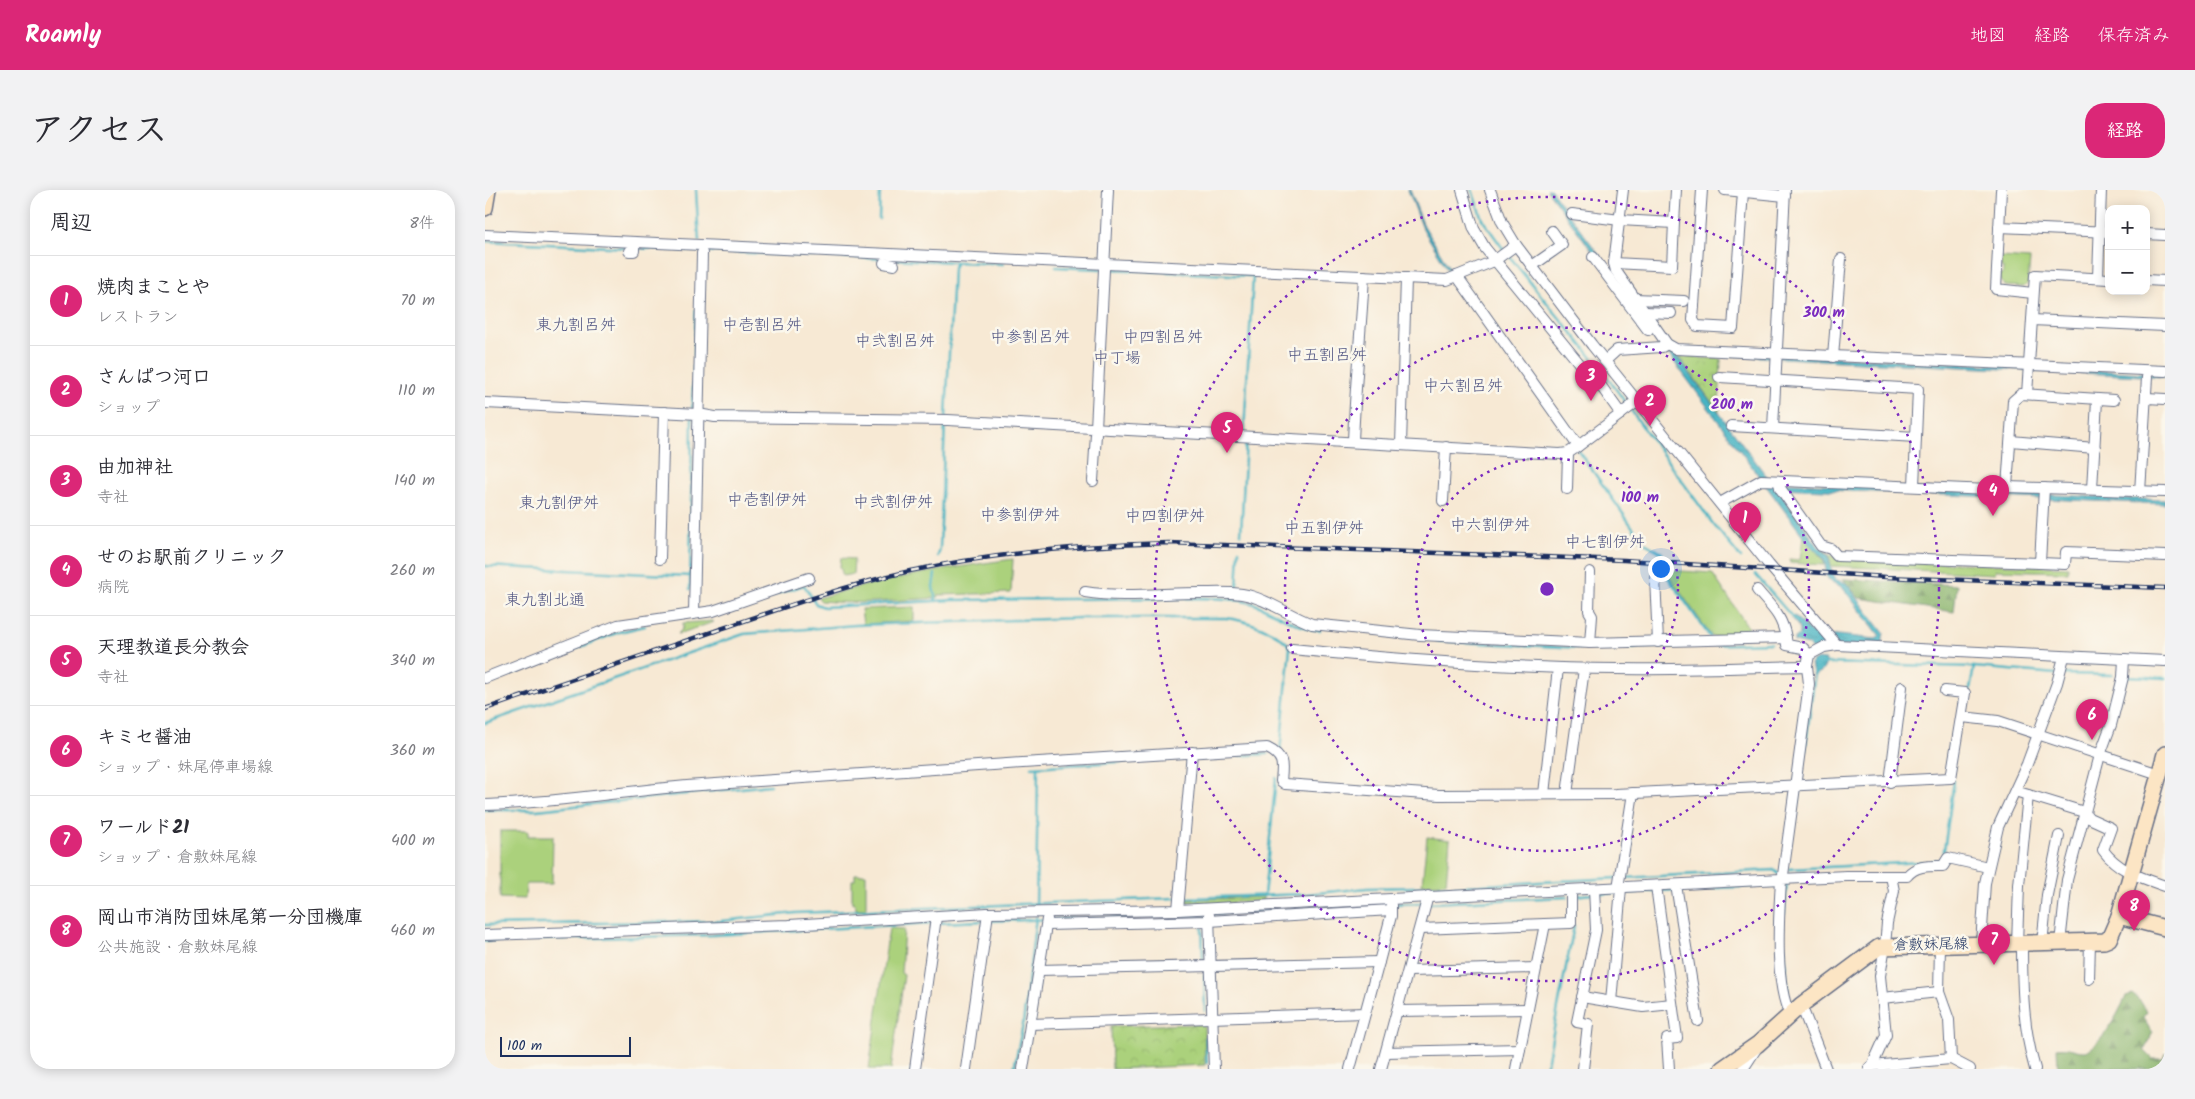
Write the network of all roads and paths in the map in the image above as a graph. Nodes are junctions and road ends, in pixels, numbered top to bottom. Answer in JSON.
{"nodes":[{"id":1,"x":488,"y":190,"type":"edge"},
{"id":2,"x":1108,"y":190,"type":"edge"},
{"id":3,"x":1462,"y":190,"type":"edge"},
{"id":4,"x":1490,"y":190,"type":"edge"},
{"id":5,"x":1623,"y":190,"type":"edge"},
{"id":6,"x":1676,"y":190,"type":"edge"},
{"id":7,"x":1702,"y":190,"type":"edge"},
{"id":8,"x":1725,"y":190,"type":"edge"},
{"id":9,"x":2001,"y":190,"type":"edge"},
{"id":10,"x":2101,"y":190,"type":"edge"},
{"id":11,"x":1743,"y":192,"type":"junction"},
{"id":12,"x":1785,"y":193,"type":"edge"},
{"id":13,"x":485,"y":208,"type":"edge"},
{"id":14,"x":1572,"y":214,"type":"dead end"},
{"id":15,"x":1620,"y":220,"type":"junction"},
{"id":16,"x":1674,"y":223,"type":"junction"},
{"id":17,"x":1999,"y":227,"type":"junction"},
{"id":18,"x":1552,"y":231,"type":"dead end"},
{"id":19,"x":2104,"y":232,"type":"edge"},
{"id":20,"x":2150,"y":234,"type":"edge"},
{"id":21,"x":485,"y":235,"type":"edge"},
{"id":22,"x":2165,"y":235,"type":"edge"},
{"id":23,"x":1510,"y":250,"type":"junction"},
{"id":24,"x":699,"y":255,"type":"dead end"},
{"id":25,"x":1593,"y":257,"type":"dead end"},
{"id":26,"x":1841,"y":259,"type":"dead end"},
{"id":27,"x":1494,"y":261,"type":"junction"},
{"id":28,"x":1532,"y":266,"type":"junction"},
{"id":29,"x":1105,"y":268,"type":"junction"},
{"id":30,"x":1613,"y":273,"type":"junction"},
{"id":31,"x":1455,"y":277,"type":"junction"},
{"id":32,"x":2098,"y":278,"type":"junction"},
{"id":33,"x":2105,"y":278,"type":"edge"},
{"id":34,"x":1363,"y":279,"type":"junction"},
{"id":35,"x":2150,"y":280,"type":"edge"},
{"id":36,"x":1406,"y":281,"type":"junction"},
{"id":37,"x":2165,"y":282,"type":"edge"},
{"id":38,"x":2033,"y":293,"type":"junction"},
{"id":39,"x":1635,"y":299,"type":"junction"},
{"id":40,"x":1684,"y":301,"type":"dead end"},
{"id":41,"x":1644,"y":312,"type":"junction"},
{"id":42,"x":1671,"y":313,"type":"dead end"},
{"id":43,"x":2032,"y":320,"type":"junction"},
{"id":44,"x":2165,"y":326,"type":"edge"},
{"id":45,"x":1664,"y":346,"type":"junction"},
{"id":46,"x":1777,"y":356,"type":"junction"},
{"id":47,"x":1833,"y":357,"type":"junction"},
{"id":48,"x":1605,"y":361,"type":"junction"},
{"id":49,"x":2029,"y":368,"type":"junction"},
{"id":50,"x":2165,"y":371,"type":"edge"},
{"id":51,"x":1719,"y":377,"type":"dead end"},
{"id":52,"x":2147,"y":377,"type":"dead end"},
{"id":53,"x":1775,"y":381,"type":"junction"},
{"id":54,"x":2027,"y":394,"type":"junction"},
{"id":55,"x":2147,"y":398,"type":"junction"},
{"id":56,"x":2165,"y":399,"type":"edge"},
{"id":57,"x":2097,"y":400,"type":"junction"},
{"id":58,"x":2114,"y":400,"type":"dead end"},
{"id":59,"x":485,"y":403,"type":"edge"},
{"id":60,"x":1629,"y":408,"type":"junction"},
{"id":61,"x":694,"y":414,"type":"junction"},
{"id":62,"x":664,"y":415,"type":"junction"},
{"id":63,"x":1731,"y":426,"type":"dead end"},
{"id":64,"x":1773,"y":428,"type":"junction"},
{"id":65,"x":1096,"y":431,"type":"junction"},
{"id":66,"x":1916,"y":437,"type":"junction"},
{"id":67,"x":2011,"y":441,"type":"junction"},
{"id":68,"x":1353,"y":442,"type":"junction"},
{"id":69,"x":1401,"y":445,"type":"junction"},
{"id":70,"x":2095,"y":448,"type":"junction"},
{"id":71,"x":1446,"y":450,"type":"junction"},
{"id":72,"x":1572,"y":451,"type":"junction"},
{"id":73,"x":1093,"y":481,"type":"dead end"},
{"id":74,"x":1774,"y":483,"type":"junction"},
{"id":75,"x":1914,"y":486,"type":"junction"},
{"id":76,"x":2007,"y":487,"type":"junction"},
{"id":77,"x":1567,"y":489,"type":"dead end"},
{"id":78,"x":2092,"y":489,"type":"junction"},
{"id":79,"x":2140,"y":492,"type":"junction"},
{"id":80,"x":2165,"y":492,"type":"edge"},
{"id":81,"x":2043,"y":494,"type":"junction"},
{"id":82,"x":1443,"y":501,"type":"dead end"},
{"id":83,"x":1720,"y":503,"type":"junction"},
{"id":84,"x":2165,"y":556,"type":"edge"},
{"id":85,"x":660,"y":559,"type":"dead end"},
{"id":86,"x":2040,"y":563,"type":"junction"},
{"id":87,"x":1590,"y":572,"type":"dead end"},
{"id":88,"x":809,"y":578,"type":"dead end"},
{"id":89,"x":1655,"y":578,"type":"dead end"},
{"id":90,"x":1757,"y":590,"type":"dead end"},
{"id":91,"x":1085,"y":592,"type":"dead end"},
{"id":92,"x":691,"y":614,"type":"junction"},
{"id":93,"x":1787,"y":638,"type":"junction"},
{"id":94,"x":1833,"y":641,"type":"junction"},
{"id":95,"x":1658,"y":642,"type":"junction"},
{"id":96,"x":1590,"y":643,"type":"junction"},
{"id":97,"x":1292,"y":649,"type":"dead end"},
{"id":98,"x":1812,"y":653,"type":"junction"},
{"id":99,"x":2064,"y":657,"type":"junction"},
{"id":100,"x":2124,"y":659,"type":"junction"},
{"id":101,"x":2165,"y":661,"type":"edge"},
{"id":102,"x":1807,"y":666,"type":"junction"},
{"id":103,"x":1558,"y":668,"type":"junction"},
{"id":104,"x":1584,"y":669,"type":"junction"},
{"id":105,"x":485,"y":678,"type":"edge"},
{"id":106,"x":1902,"y":687,"type":"dead end"},
{"id":107,"x":1945,"y":691,"type":"dead end"},
{"id":108,"x":1964,"y":717,"type":"junction"},
{"id":109,"x":2037,"y":734,"type":"junction"},
{"id":110,"x":2165,"y":754,"type":"edge"},
{"id":111,"x":2100,"y":755,"type":"junction"},
{"id":112,"x":1191,"y":757,"type":"junction"},
{"id":113,"x":2159,"y":774,"type":"junction"},
{"id":114,"x":1890,"y":782,"type":"junction"},
{"id":115,"x":1799,"y":785,"type":"junction"},
{"id":116,"x":2015,"y":791,"type":"junction"},
{"id":117,"x":1633,"y":793,"type":"junction"},
{"id":118,"x":1544,"y":794,"type":"junction"},
{"id":119,"x":1567,"y":794,"type":"junction"},
{"id":120,"x":2028,"y":795,"type":"junction"},
{"id":121,"x":485,"y":805,"type":"edge"},
{"id":122,"x":2084,"y":812,"type":"junction"},
{"id":123,"x":2059,"y":836,"type":"dead end"},
{"id":124,"x":1988,"y":867,"type":"junction"},
{"id":125,"x":2131,"y":874,"type":"junction"},
{"id":126,"x":1891,"y":876,"type":"junction"},
{"id":127,"x":1783,"y":881,"type":"junction"},
{"id":128,"x":1620,"y":886,"type":"junction"},
{"id":129,"x":2165,"y":886,"type":"edge"},
{"id":130,"x":1656,"y":889,"type":"junction"},
{"id":131,"x":1677,"y":889,"type":"junction"},
{"id":132,"x":1595,"y":892,"type":"junction"},
{"id":133,"x":1571,"y":894,"type":"junction"},
{"id":134,"x":1427,"y":901,"type":"junction"},
{"id":135,"x":1391,"y":905,"type":"junction"},
{"id":136,"x":1178,"y":910,"type":"junction"},
{"id":137,"x":1209,"y":914,"type":"junction"},
{"id":138,"x":2119,"y":916,"type":"junction"},
{"id":139,"x":987,"y":918,"type":"junction"},
{"id":140,"x":1047,"y":919,"type":"junction"},
{"id":141,"x":935,"y":921,"type":"junction"},
{"id":142,"x":1545,"y":924,"type":"junction"},
{"id":143,"x":2165,"y":928,"type":"edge"},
{"id":144,"x":1421,"y":929,"type":"junction"},
{"id":145,"x":485,"y":935,"type":"edge"},
{"id":146,"x":2090,"y":942,"type":"junction"},
{"id":147,"x":2060,"y":943,"type":"junction"},
{"id":148,"x":1981,"y":944,"type":"junction"},
{"id":149,"x":2020,"y":944,"type":"junction"},
{"id":150,"x":2042,"y":944,"type":"junction"},
{"id":151,"x":1885,"y":946,"type":"junction"},
{"id":152,"x":1939,"y":946,"type":"junction"},
{"id":153,"x":1379,"y":962,"type":"junction"},
{"id":154,"x":1210,"y":966,"type":"junction"},
{"id":155,"x":1536,"y":968,"type":"junction"},
{"id":156,"x":1039,"y":970,"type":"junction"},
{"id":157,"x":1409,"y":970,"type":"junction"},
{"id":158,"x":2089,"y":979,"type":"dead end"},
{"id":159,"x":1939,"y":992,"type":"junction"},
{"id":160,"x":1582,"y":997,"type":"junction"},
{"id":161,"x":1882,"y":998,"type":"junction"},
{"id":162,"x":1611,"y":1002,"type":"junction"},
{"id":163,"x":1672,"y":1004,"type":"junction"},
{"id":164,"x":1528,"y":1008,"type":"junction"},
{"id":165,"x":1796,"y":1010,"type":"junction"},
{"id":166,"x":1398,"y":1011,"type":"junction"},
{"id":167,"x":1365,"y":1013,"type":"junction"},
{"id":168,"x":1212,"y":1020,"type":"junction"},
{"id":169,"x":1698,"y":1021,"type":"dead end"},
{"id":170,"x":1030,"y":1024,"type":"junction"},
{"id":171,"x":1758,"y":1044,"type":"junction"},
{"id":172,"x":1520,"y":1049,"type":"junction"},
{"id":173,"x":1386,"y":1052,"type":"junction"},
{"id":174,"x":1951,"y":1060,"type":"junction"},
{"id":175,"x":1869,"y":1067,"type":"edge"},
{"id":176,"x":915,"y":1069,"type":"edge"},
{"id":177,"x":966,"y":1069,"type":"edge"},
{"id":178,"x":1023,"y":1069,"type":"edge"},
{"id":179,"x":1214,"y":1069,"type":"edge"},
{"id":180,"x":1348,"y":1069,"type":"edge"},
{"id":181,"x":1381,"y":1069,"type":"edge"},
{"id":182,"x":1516,"y":1069,"type":"edge"},
{"id":183,"x":1583,"y":1069,"type":"edge"},
{"id":184,"x":1669,"y":1069,"type":"edge"},
{"id":185,"x":1722,"y":1069,"type":"edge"},
{"id":186,"x":1743,"y":1069,"type":"edge"},
{"id":187,"x":1826,"y":1069,"type":"edge"},
{"id":188,"x":1970,"y":1069,"type":"edge"},
{"id":189,"x":2035,"y":1069,"type":"edge"}],
"edges":[{"from":1,"to":13,"type":"main road"},
{"from":2,"to":29,"type":"street"},
{"from":3,"to":27,"type":"street"},
{"from":4,"to":23,"type":"street"},
{"from":5,"to":15,"type":"street"},
{"from":6,"to":16,"type":"street"},
{"from":7,"to":11,"type":"street"},
{"from":8,"to":11,"type":"street"},
{"from":9,"to":17,"type":"street"},
{"from":10,"to":19,"type":"street"},
{"from":11,"to":12,"type":"street"},
{"from":12,"to":46,"type":"street"},
{"from":14,"to":15,"type":"street"},
{"from":15,"to":16,"type":"street"},
{"from":15,"to":30,"type":"street"},
{"from":16,"to":30,"type":"street"},
{"from":17,"to":19,"type":"street"},
{"from":17,"to":38,"type":"street"},
{"from":18,"to":28,"type":"street"},
{"from":19,"to":32,"type":"street"},
{"from":20,"to":22,"type":"street"},
{"from":21,"to":29,"type":"street"},
{"from":23,"to":27,"type":"street"},
{"from":23,"to":28,"type":"street"},
{"from":24,"to":61,"type":"street"},
{"from":25,"to":30,"type":"street"},
{"from":26,"to":47,"type":"street"},
{"from":27,"to":31,"type":"street"},
{"from":27,"to":60,"type":"street"},
{"from":28,"to":48,"type":"street"},
{"from":29,"to":34,"type":"street"},
{"from":29,"to":65,"type":"street"},
{"from":30,"to":39,"type":"street"},
{"from":30,"to":45,"type":"street"},
{"from":31,"to":36,"type":"street"},
{"from":31,"to":72,"type":"street"},
{"from":32,"to":33,"type":"street"},
{"from":32,"to":38,"type":"street"},
{"from":34,"to":36,"type":"street"},
{"from":34,"to":68,"type":"street"},
{"from":35,"to":37,"type":"street"},
{"from":36,"to":69,"type":"street"},
{"from":38,"to":43,"type":"street"},
{"from":39,"to":40,"type":"street"},
{"from":39,"to":41,"type":"street"},
{"from":41,"to":42,"type":"street"},
{"from":41,"to":45,"type":"street"},
{"from":43,"to":44,"type":"street"},
{"from":43,"to":49,"type":"street"},
{"from":45,"to":46,"type":"street"},
{"from":45,"to":48,"type":"street"},
{"from":46,"to":47,"type":"street"},
{"from":46,"to":53,"type":"street"},
{"from":47,"to":49,"type":"street"},
{"from":48,"to":60,"type":"street"},
{"from":49,"to":50,"type":"street"},
{"from":49,"to":54,"type":"street"},
{"from":51,"to":53,"type":"street"},
{"from":52,"to":55,"type":"street"},
{"from":53,"to":64,"type":"street"},
{"from":53,"to":66,"type":"street"},
{"from":54,"to":57,"type":"street"},
{"from":54,"to":67,"type":"street"},
{"from":55,"to":56,"type":"street"},
{"from":55,"to":79,"type":"street"},
{"from":57,"to":58,"type":"street"},
{"from":57,"to":70,"type":"street"},
{"from":59,"to":62,"type":"street"},
{"from":60,"to":72,"type":"street"},
{"from":60,"to":83,"type":"street"},
{"from":61,"to":62,"type":"street"},
{"from":61,"to":65,"type":"street"},
{"from":61,"to":92,"type":"street"},
{"from":62,"to":85,"type":"street"},
{"from":63,"to":64,"type":"street"},
{"from":64,"to":66,"type":"street"},
{"from":65,"to":68,"type":"street"},
{"from":65,"to":73,"type":"street"},
{"from":66,"to":75,"type":"street"},
{"from":67,"to":70,"type":"street"},
{"from":67,"to":76,"type":"street"},
{"from":68,"to":69,"type":"street"},
{"from":69,"to":71,"type":"street"},
{"from":70,"to":78,"type":"street"},
{"from":71,"to":72,"type":"street"},
{"from":71,"to":82,"type":"street"},
{"from":72,"to":77,"type":"street"},
{"from":74,"to":75,"type":"street"},
{"from":74,"to":83,"type":"street"},
{"from":74,"to":86,"type":"street"},
{"from":75,"to":76,"type":"street"},
{"from":76,"to":81,"type":"street"},
{"from":78,"to":79,"type":"street"},
{"from":78,"to":81,"type":"street"},
{"from":79,"to":80,"type":"street"},
{"from":81,"to":86,"type":"street"},
{"from":83,"to":94,"type":"street"},
{"from":84,"to":86,"type":"street"},
{"from":87,"to":96,"type":"street"},
{"from":88,"to":92,"type":"street"},
{"from":89,"to":95,"type":"street"},
{"from":90,"to":93,"type":"street"},
{"from":91,"to":96,"type":"street"},
{"from":92,"to":105,"type":"street"},
{"from":93,"to":95,"type":"street"},
{"from":93,"to":98,"type":"street"},
{"from":94,"to":98,"type":"street"},
{"from":94,"to":99,"type":"street"},
{"from":95,"to":96,"type":"street"},
{"from":97,"to":103,"type":"street"},
{"from":98,"to":102,"type":"street"},
{"from":99,"to":100,"type":"street"},
{"from":99,"to":109,"type":"street"},
{"from":100,"to":101,"type":"street"},
{"from":100,"to":111,"type":"street"},
{"from":102,"to":104,"type":"street"},
{"from":102,"to":115,"type":"street"},
{"from":103,"to":104,"type":"street"},
{"from":103,"to":118,"type":"street"},
{"from":104,"to":119,"type":"street"},
{"from":106,"to":114,"type":"street"},
{"from":107,"to":108,"type":"street"},
{"from":108,"to":109,"type":"street"},
{"from":108,"to":114,"type":"street"},
{"from":109,"to":111,"type":"street"},
{"from":109,"to":116,"type":"street"},
{"from":110,"to":113,"type":"main road"},
{"from":111,"to":113,"type":"street"},
{"from":111,"to":122,"type":"street"},
{"from":112,"to":118,"type":"street"},
{"from":112,"to":121,"type":"street"},
{"from":112,"to":136,"type":"street"},
{"from":113,"to":125,"type":"main road"},
{"from":114,"to":115,"type":"street"},
{"from":115,"to":117,"type":"street"},
{"from":115,"to":127,"type":"street"},
{"from":116,"to":120,"type":"street"},
{"from":116,"to":124,"type":"street"},
{"from":117,"to":119,"type":"street"},
{"from":117,"to":128,"type":"street"},
{"from":118,"to":119,"type":"street"},
{"from":120,"to":122,"type":"street"},
{"from":120,"to":149,"type":"street"},
{"from":122,"to":125,"type":"street"},
{"from":122,"to":147,"type":"street"},
{"from":123,"to":150,"type":"street"},
{"from":124,"to":126,"type":"street"},
{"from":124,"to":148,"type":"street"},
{"from":125,"to":129,"type":"street"},
{"from":125,"to":138,"type":"main road"},
{"from":126,"to":127,"type":"street"},
{"from":126,"to":151,"type":"street"},
{"from":127,"to":131,"type":"street"},
{"from":127,"to":165,"type":"street"},
{"from":128,"to":130,"type":"street"},
{"from":128,"to":132,"type":"street"},
{"from":128,"to":162,"type":"street"},
{"from":130,"to":131,"type":"street"},
{"from":130,"to":163,"type":"street"},
{"from":131,"to":169,"type":"street"},
{"from":132,"to":133,"type":"street"},
{"from":132,"to":160,"type":"street"},
{"from":133,"to":134,"type":"street"},
{"from":133,"to":142,"type":"street"},
{"from":134,"to":135,"type":"street"},
{"from":134,"to":144,"type":"street"},
{"from":135,"to":137,"type":"street"},
{"from":135,"to":153,"type":"street"},
{"from":136,"to":137,"type":"street"},
{"from":136,"to":140,"type":"street"},
{"from":137,"to":140,"type":"street"},
{"from":137,"to":154,"type":"street"},
{"from":138,"to":143,"type":"main road"},
{"from":138,"to":146,"type":"main road","name":"倉敷妹尾線"},
{"from":139,"to":140,"type":"street"},
{"from":139,"to":141,"type":"street"},
{"from":139,"to":177,"type":"street"},
{"from":140,"to":156,"type":"street"},
{"from":141,"to":145,"type":"street"},
{"from":141,"to":176,"type":"street"},
{"from":142,"to":144,"type":"street"},
{"from":142,"to":155,"type":"street"},
{"from":144,"to":157,"type":"street"},
{"from":146,"to":147,"type":"main road","name":"倉敷妹尾線"},
{"from":146,"to":158,"type":"street"},
{"from":147,"to":150,"type":"main road","name":"倉敷妹尾線"},
{"from":148,"to":149,"type":"main road","name":"倉敷妹尾線"},
{"from":148,"to":152,"type":"main road","name":"倉敷妹尾線"},
{"from":149,"to":150,"type":"main road","name":"倉敷妹尾線"},
{"from":149,"to":189,"type":"street"},
{"from":151,"to":152,"type":"main road","name":"倉敷妹尾線"},
{"from":151,"to":161,"type":"street"},
{"from":151,"to":165,"type":"main road","name":"倉敷妹尾線"},
{"from":152,"to":159,"type":"street"},
{"from":153,"to":154,"type":"street"},
{"from":153,"to":167,"type":"street"},
{"from":154,"to":156,"type":"street"},
{"from":154,"to":168,"type":"street"},
{"from":155,"to":157,"type":"street"},
{"from":155,"to":164,"type":"street"},
{"from":156,"to":170,"type":"street"},
{"from":157,"to":166,"type":"street"},
{"from":159,"to":161,"type":"street"},
{"from":159,"to":174,"type":"street"},
{"from":160,"to":162,"type":"street"},
{"from":160,"to":183,"type":"street"},
{"from":161,"to":175,"type":"street"},
{"from":162,"to":163,"type":"street"},
{"from":163,"to":184,"type":"street"},
{"from":164,"to":166,"type":"street"},
{"from":164,"to":172,"type":"street"},
{"from":165,"to":171,"type":"main road","name":"倉敷妹尾線"},
{"from":165,"to":187,"type":"street"},
{"from":166,"to":173,"type":"street"},
{"from":167,"to":168,"type":"street"},
{"from":167,"to":180,"type":"street"},
{"from":168,"to":170,"type":"street"},
{"from":168,"to":179,"type":"street"},
{"from":170,"to":178,"type":"street"},
{"from":171,"to":185,"type":"main road","name":"倉敷妹尾線"},
{"from":171,"to":186,"type":"street"},
{"from":172,"to":173,"type":"street"},
{"from":172,"to":182,"type":"street"},
{"from":173,"to":181,"type":"street"},
{"from":174,"to":175,"type":"street"},
{"from":174,"to":188,"type":"street"}]}
